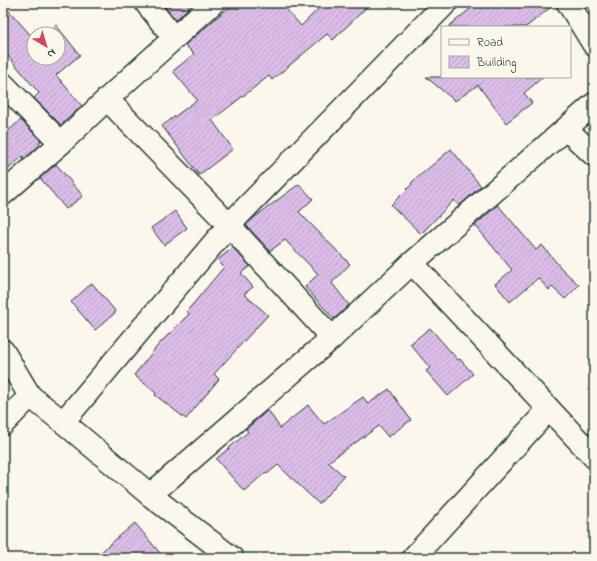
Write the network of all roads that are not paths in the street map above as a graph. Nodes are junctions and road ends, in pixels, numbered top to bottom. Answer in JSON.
{"nodes":[{"id":1,"x":146,"y":3,"type":"edge"},
{"id":2,"x":213,"y":3,"type":"edge"},
{"id":3,"x":446,"y":3,"type":"edge"},
{"id":4,"x":568,"y":3,"type":"edge"},
{"id":5,"x":174,"y":38,"type":"junction"},
{"id":6,"x":594,"y":45,"type":"edge"},
{"id":7,"x":3,"y":84,"type":"edge"},
{"id":8,"x":107,"y":99,"type":"junction"},
{"id":9,"x":594,"y":104,"type":"edge"},
{"id":10,"x":566,"y":129,"type":"junction"},
{"id":11,"x":61,"y":143,"type":"junction"},
{"id":12,"x":594,"y":155,"type":"edge"},
{"id":13,"x":3,"y":194,"type":"edge"},
{"id":14,"x":229,"y":225,"type":"junction"},
{"id":15,"x":412,"y":263,"type":"junction"},
{"id":16,"x":332,"y":338,"type":"junction"},
{"id":17,"x":3,"y":351,"type":"edge"},
{"id":18,"x":30,"y":396,"type":"junction"},
{"id":19,"x":549,"y":409,"type":"junction"},
{"id":20,"x":63,"y":422,"type":"junction"},
{"id":21,"x":3,"y":424,"type":"edge"},
{"id":22,"x":594,"y":457,"type":"edge"},
{"id":23,"x":150,"y":495,"type":"junction"},
{"id":24,"x":232,"y":558,"type":"edge"},
{"id":25,"x":413,"y":558,"type":"edge"}],
"edges":[{"from":1,"to":5,"type":"street"},
{"from":2,"to":5,"type":"street"},
{"from":3,"to":14,"type":"street"},
{"from":4,"to":6,"type":"street"},
{"from":5,"to":8,"type":"street"},
{"from":7,"to":11,"type":"street"},
{"from":8,"to":11,"type":"street"},
{"from":8,"to":14,"type":"street"},
{"from":9,"to":10,"type":"street"},
{"from":10,"to":12,"type":"street"},
{"from":10,"to":15,"type":"street"},
{"from":11,"to":13,"type":"street"},
{"from":14,"to":16,"type":"street"},
{"from":14,"to":20,"type":"street"},
{"from":15,"to":16,"type":"street"},
{"from":15,"to":19,"type":"street"},
{"from":16,"to":23,"type":"street"},
{"from":17,"to":18,"type":"street"},
{"from":18,"to":20,"type":"street"},
{"from":18,"to":21,"type":"street"},
{"from":19,"to":22,"type":"street"},
{"from":19,"to":25,"type":"street"},
{"from":20,"to":23,"type":"street"},
{"from":23,"to":24,"type":"street"}]}
